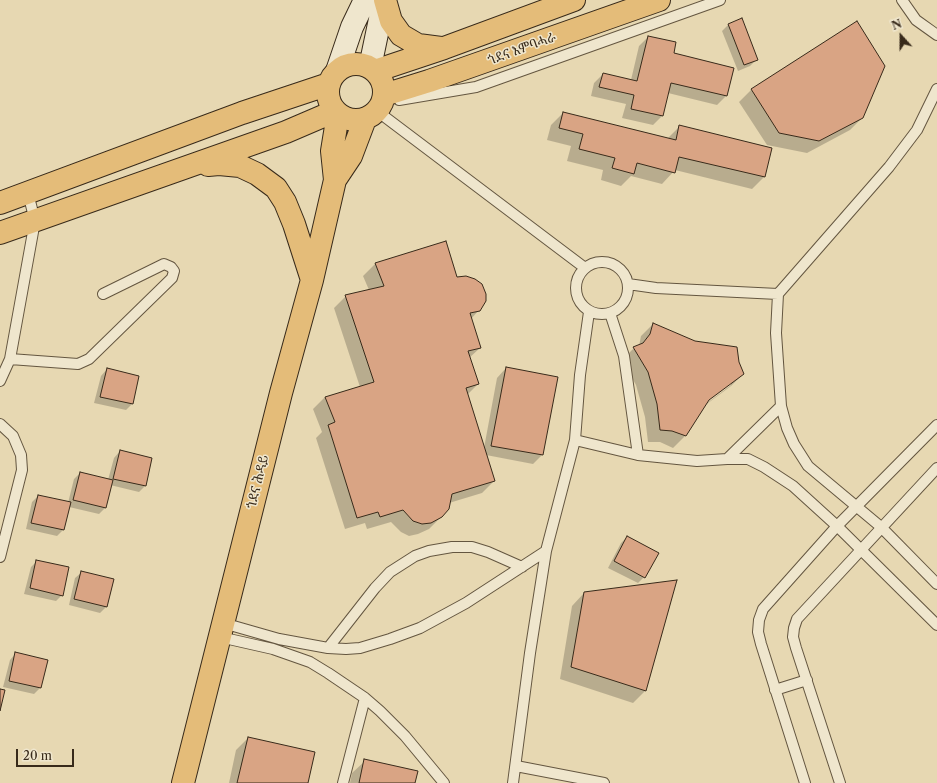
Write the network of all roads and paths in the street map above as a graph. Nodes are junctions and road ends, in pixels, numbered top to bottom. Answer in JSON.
{"nodes":[{"id":1,"x":364,"y":0,"type":"edge"},
{"id":2,"x":385,"y":0,"type":"edge"},
{"id":3,"x":574,"y":0,"type":"edge"},
{"id":4,"x":659,"y":0,"type":"edge"},
{"id":5,"x":720,"y":0,"type":"edge"},
{"id":6,"x":902,"y":0,"type":"edge"},
{"id":7,"x":937,"y":35,"type":"edge"},
{"id":8,"x":444,"y":48,"type":"junction"},
{"id":9,"x":372,"y":69,"type":"junction"},
{"id":10,"x":333,"y":77,"type":"junction"},
{"id":11,"x":937,"y":89,"type":"edge"},
{"id":12,"x":377,"y":107,"type":"junction"},
{"id":13,"x":336,"y":113,"type":"junction"},
{"id":14,"x":183,"y":169,"type":"junction"},
{"id":15,"x":335,"y":180,"type":"junction"},
{"id":16,"x":28,"y":193,"type":"junction"},
{"id":17,"x":0,"y":203,"type":"edge"},
{"id":18,"x":35,"y":221,"type":"junction"},
{"id":19,"x":0,"y":233,"type":"edge"},
{"id":20,"x":585,"y":268,"type":"junction"},
{"id":21,"x":312,"y":280,"type":"junction"},
{"id":22,"x":628,"y":284,"type":"junction"},
{"id":23,"x":103,"y":294,"type":"dead end"},
{"id":24,"x":778,"y":294,"type":"junction"},
{"id":25,"x":589,"y":312,"type":"junction"},
{"id":26,"x":610,"y":313,"type":"junction"},
{"id":27,"x":10,"y":358,"type":"junction"},
{"id":28,"x":0,"y":381,"type":"edge"},
{"id":29,"x":781,"y":406,"type":"junction"},
{"id":30,"x":0,"y":424,"type":"edge"},
{"id":31,"x":937,"y":425,"type":"edge"},
{"id":32,"x":575,"y":440,"type":"junction"},
{"id":33,"x":638,"y":455,"type":"junction"},
{"id":34,"x":727,"y":459,"type":"junction"},
{"id":35,"x":937,"y":468,"type":"edge"},
{"id":36,"x":856,"y":506,"type":"junction"},
{"id":37,"x":837,"y":526,"type":"junction"},
{"id":38,"x":881,"y":527,"type":"junction"},
{"id":39,"x":860,"y":550,"type":"junction"},
{"id":40,"x":546,"y":551,"type":"junction"},
{"id":41,"x":0,"y":557,"type":"edge"},
{"id":42,"x":522,"y":567,"type":"junction"},
{"id":43,"x":937,"y":584,"type":"edge"},
{"id":44,"x":935,"y":619,"type":"edge"},
{"id":45,"x":221,"y":630,"type":"junction"},
{"id":46,"x":328,"y":648,"type":"junction"},
{"id":47,"x":807,"y":680,"type":"junction"},
{"id":48,"x":775,"y":690,"type":"junction"},
{"id":49,"x":365,"y":698,"type":"junction"},
{"id":50,"x":516,"y":766,"type":"junction"},
{"id":51,"x":183,"y":783,"type":"edge"},
{"id":52,"x":343,"y":783,"type":"edge"},
{"id":53,"x":444,"y":783,"type":"edge"},
{"id":54,"x":513,"y":783,"type":"edge"},
{"id":55,"x":604,"y":783,"type":"edge"},
{"id":56,"x":805,"y":783,"type":"edge"},
{"id":57,"x":840,"y":783,"type":"edge"}],
"edges":[{"from":1,"to":10,"type":"main road"},
{"from":2,"to":8,"type":"main road"},
{"from":2,"to":9,"type":"main road"},
{"from":3,"to":8,"type":"main road"},
{"from":4,"to":12,"type":"main road","name":"ጎደና እምባሓራ"},
{"from":5,"to":12,"type":"lane"},
{"from":6,"to":7,"type":"lane"},
{"from":8,"to":9,"type":"main road"},
{"from":9,"to":10,"type":"main road"},
{"from":9,"to":12,"type":"main road"},
{"from":10,"to":13,"type":"main road"},
{"from":10,"to":16,"type":"main road"},
{"from":11,"to":24,"type":"lane"},
{"from":12,"to":13,"type":"main road"},
{"from":12,"to":15,"type":"main road"},
{"from":12,"to":20,"type":"lane"},
{"from":13,"to":14,"type":"main road"},
{"from":13,"to":15,"type":"main road"},
{"from":14,"to":18,"type":"main road"},
{"from":14,"to":21,"type":"main road"},
{"from":15,"to":21,"type":"main road","name":"ጎደና ሕዳይ"},
{"from":16,"to":17,"type":"main road"},
{"from":16,"to":18,"type":"lane"},
{"from":18,"to":19,"type":"main road"},
{"from":18,"to":27,"type":"lane"},
{"from":20,"to":22,"type":"lane"},
{"from":20,"to":25,"type":"lane"},
{"from":21,"to":45,"type":"main road","name":"ጎደና ሕዳይ"},
{"from":22,"to":24,"type":"lane"},
{"from":22,"to":26,"type":"lane"},
{"from":23,"to":27,"type":"lane"},
{"from":24,"to":29,"type":"lane"},
{"from":25,"to":26,"type":"lane"},
{"from":25,"to":32,"type":"lane"},
{"from":26,"to":33,"type":"lane"},
{"from":27,"to":28,"type":"lane"},
{"from":29,"to":34,"type":"lane"},
{"from":29,"to":36,"type":"lane"},
{"from":30,"to":41,"type":"lane"},
{"from":31,"to":36,"type":"lane"},
{"from":32,"to":33,"type":"lane"},
{"from":32,"to":40,"type":"lane"},
{"from":33,"to":34,"type":"lane"},
{"from":34,"to":37,"type":"lane"},
{"from":35,"to":38,"type":"lane"},
{"from":36,"to":37,"type":"lane"},
{"from":36,"to":38,"type":"lane"},
{"from":37,"to":39,"type":"lane"},
{"from":37,"to":48,"type":"lane"},
{"from":38,"to":39,"type":"lane"},
{"from":38,"to":43,"type":"lane"},
{"from":39,"to":44,"type":"lane"},
{"from":39,"to":47,"type":"lane"},
{"from":40,"to":42,"type":"lane"},
{"from":40,"to":50,"type":"lane"},
{"from":42,"to":46,"type":"lane"},
{"from":42,"to":46,"type":"lane"},
{"from":45,"to":46,"type":"lane"},
{"from":45,"to":49,"type":"lane"},
{"from":45,"to":51,"type":"main road","name":"ጎደና ሕዳይ"},
{"from":47,"to":48,"type":"lane"},
{"from":47,"to":57,"type":"lane"},
{"from":48,"to":56,"type":"lane"},
{"from":49,"to":52,"type":"lane"},
{"from":49,"to":53,"type":"lane"},
{"from":50,"to":54,"type":"lane"},
{"from":50,"to":55,"type":"lane"}]}
